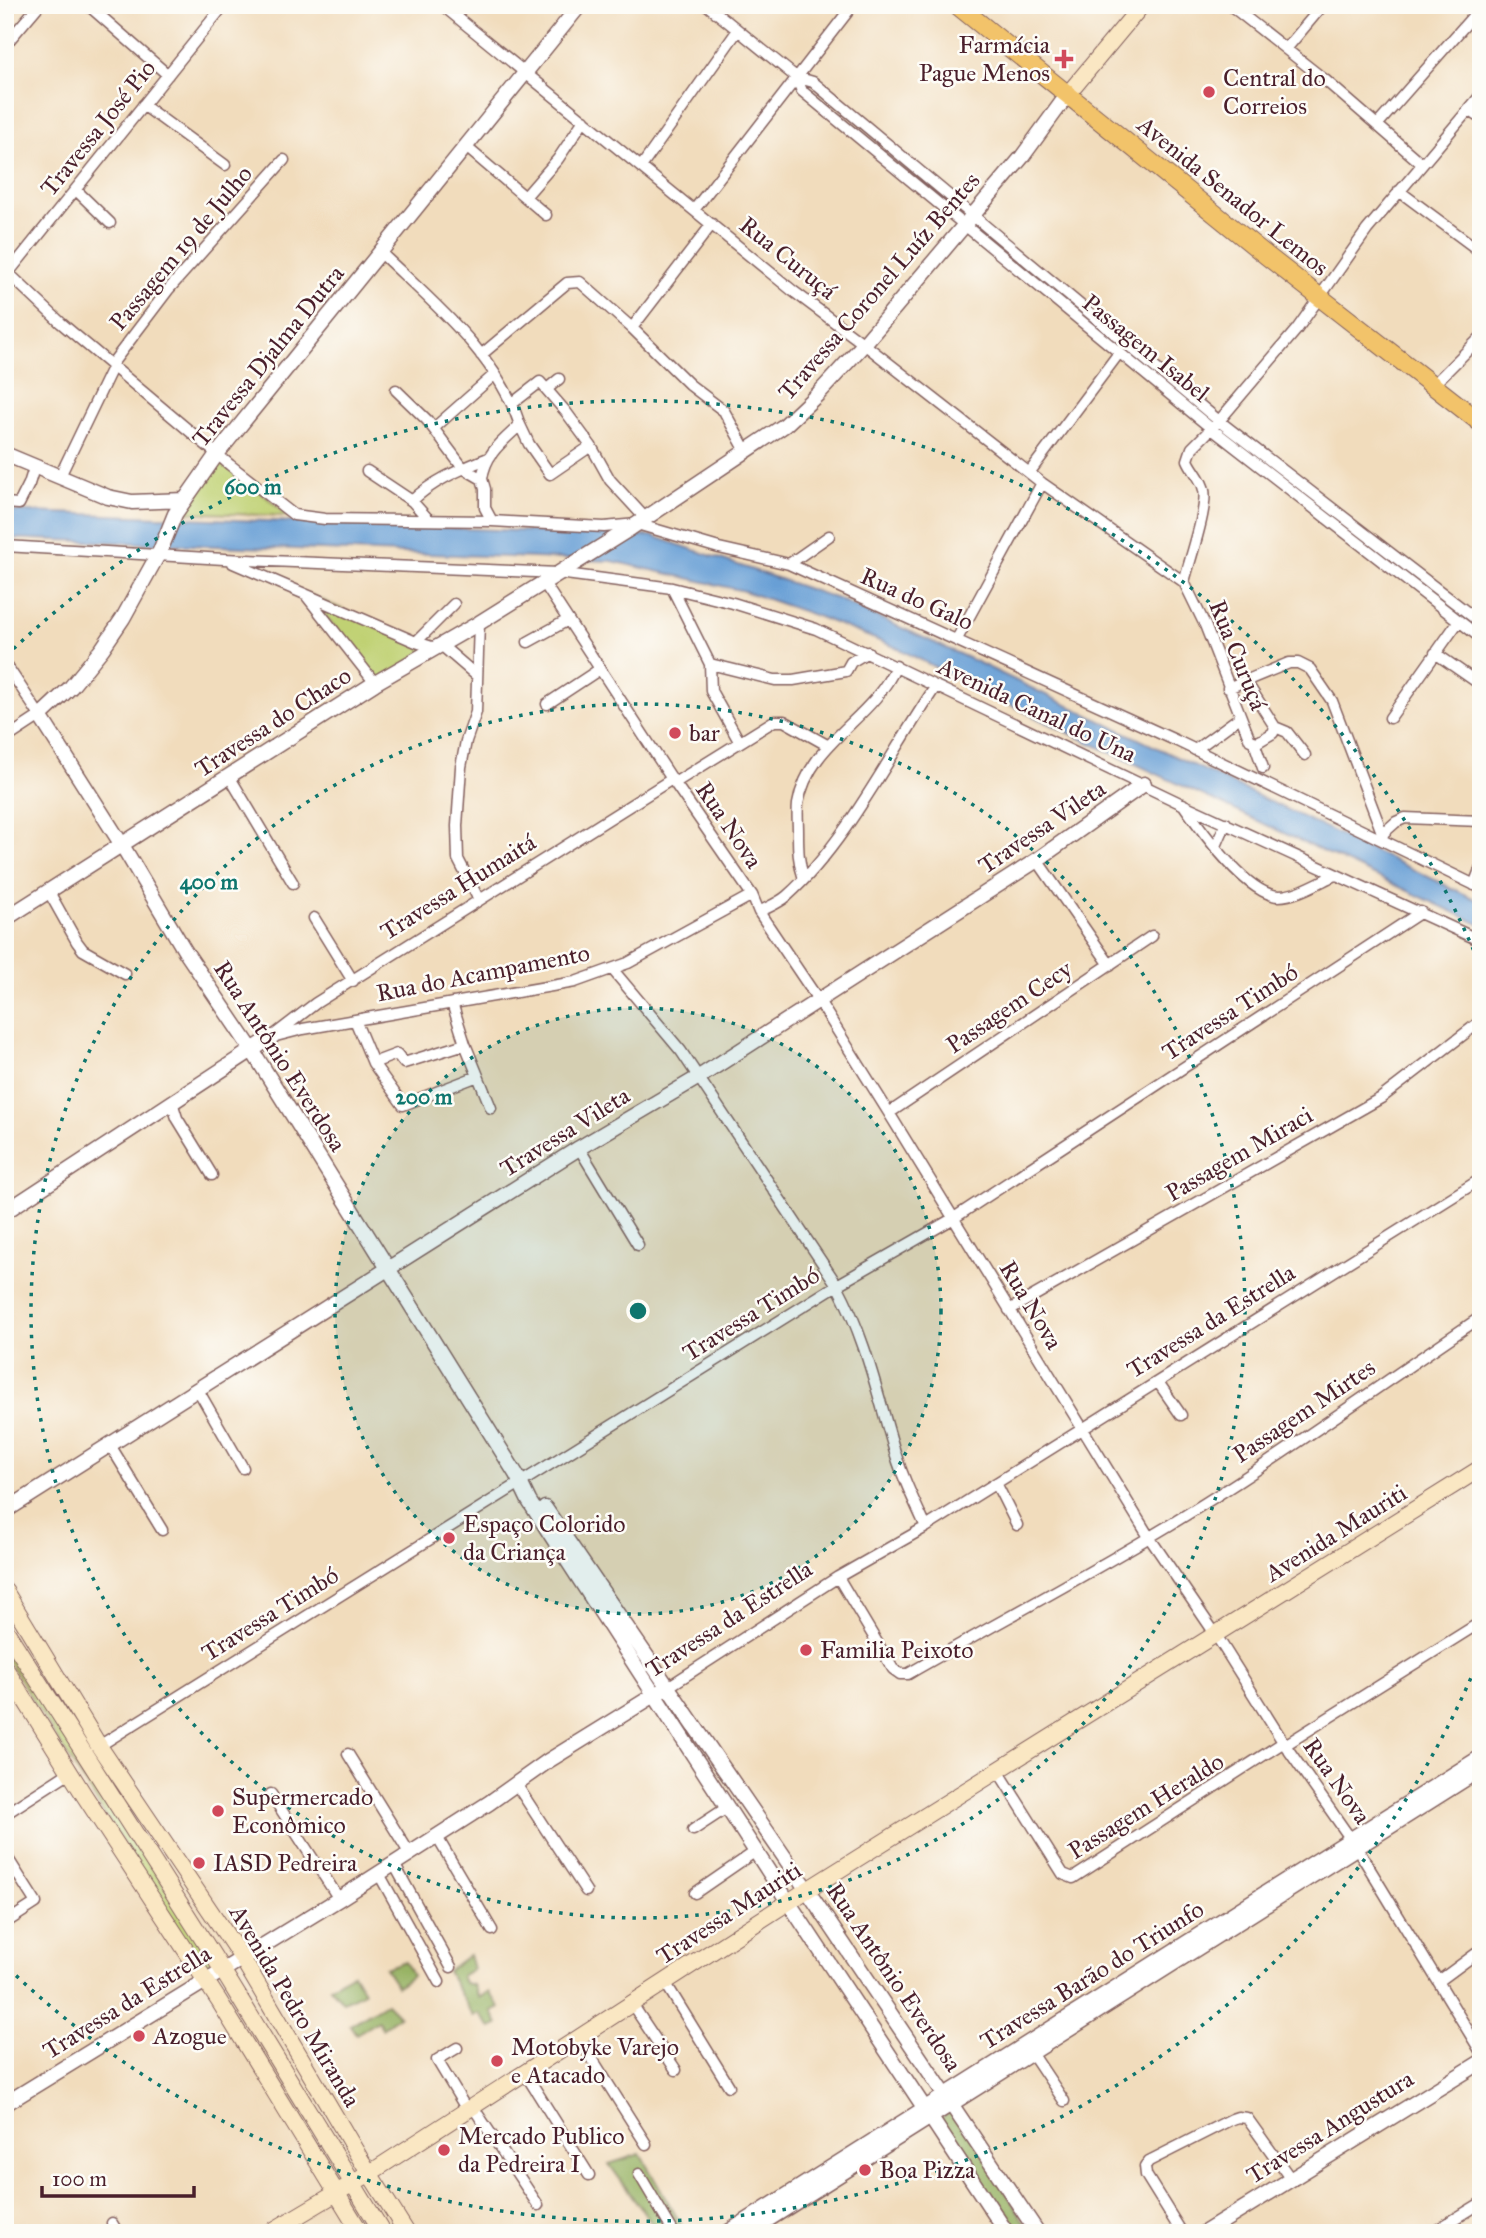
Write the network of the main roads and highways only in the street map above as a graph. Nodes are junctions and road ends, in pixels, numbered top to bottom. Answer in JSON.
{"nodes":[{"id":1,"x":957,"y":5,"type":"edge"},
{"id":2,"x":1142,"y":5,"type":"edge"},
{"id":3,"x":1068,"y":94,"type":"junction"},
{"id":4,"x":1481,"y":423,"type":"edge"},
{"id":5,"x":1481,"y":1468,"type":"edge"},
{"id":6,"x":5,"y":1591,"type":"edge"},
{"id":7,"x":5,"y":1629,"type":"edge"},
{"id":8,"x":1216,"y":1635,"type":"joint"},
{"id":9,"x":5,"y":1668,"type":"edge"},
{"id":10,"x":370,"y":2173,"type":"junction"},
{"id":11,"x":351,"y":2183,"type":"junction"},
{"id":12,"x":336,"y":2191,"type":"junction"},
{"id":13,"x":269,"y":2233,"type":"edge"},
{"id":14,"x":362,"y":2233,"type":"edge"},
{"id":15,"x":383,"y":2233,"type":"edge"},
{"id":16,"x":407,"y":2233,"type":"edge"}],
"edges":[{"from":1,"to":3,"type":"main road","name":"Avenida Senador Lemos"},
{"from":2,"to":3,"type":"main road","name":"Travessa Coronel Luíz Bentes"},
{"from":3,"to":4,"type":"main road","name":"Avenida Senador Lemos"},
{"from":5,"to":8,"type":"main road","name":"Avenida Mauriti"},
{"from":6,"to":10,"type":"main road","name":"Avenida Pedro Miranda"},
{"from":7,"to":11,"type":"main road","name":"Avenida Pedro Miranda"},
{"from":8,"to":10,"type":"main road","name":"Travessa Mauriti"},
{"from":9,"to":12,"type":"main road"},
{"from":10,"to":11,"type":"main road","name":"Travessa Mauriti"},
{"from":10,"to":16,"type":"main road","name":"Avenida Pedro Miranda"},
{"from":11,"to":12,"type":"main road","name":"Travessa Mauriti"},
{"from":11,"to":15,"type":"main road","name":"Avenida Pedro Miranda"},
{"from":12,"to":13,"type":"main road","name":"Travessa Mauriti"},
{"from":12,"to":14,"type":"main road"}]}
